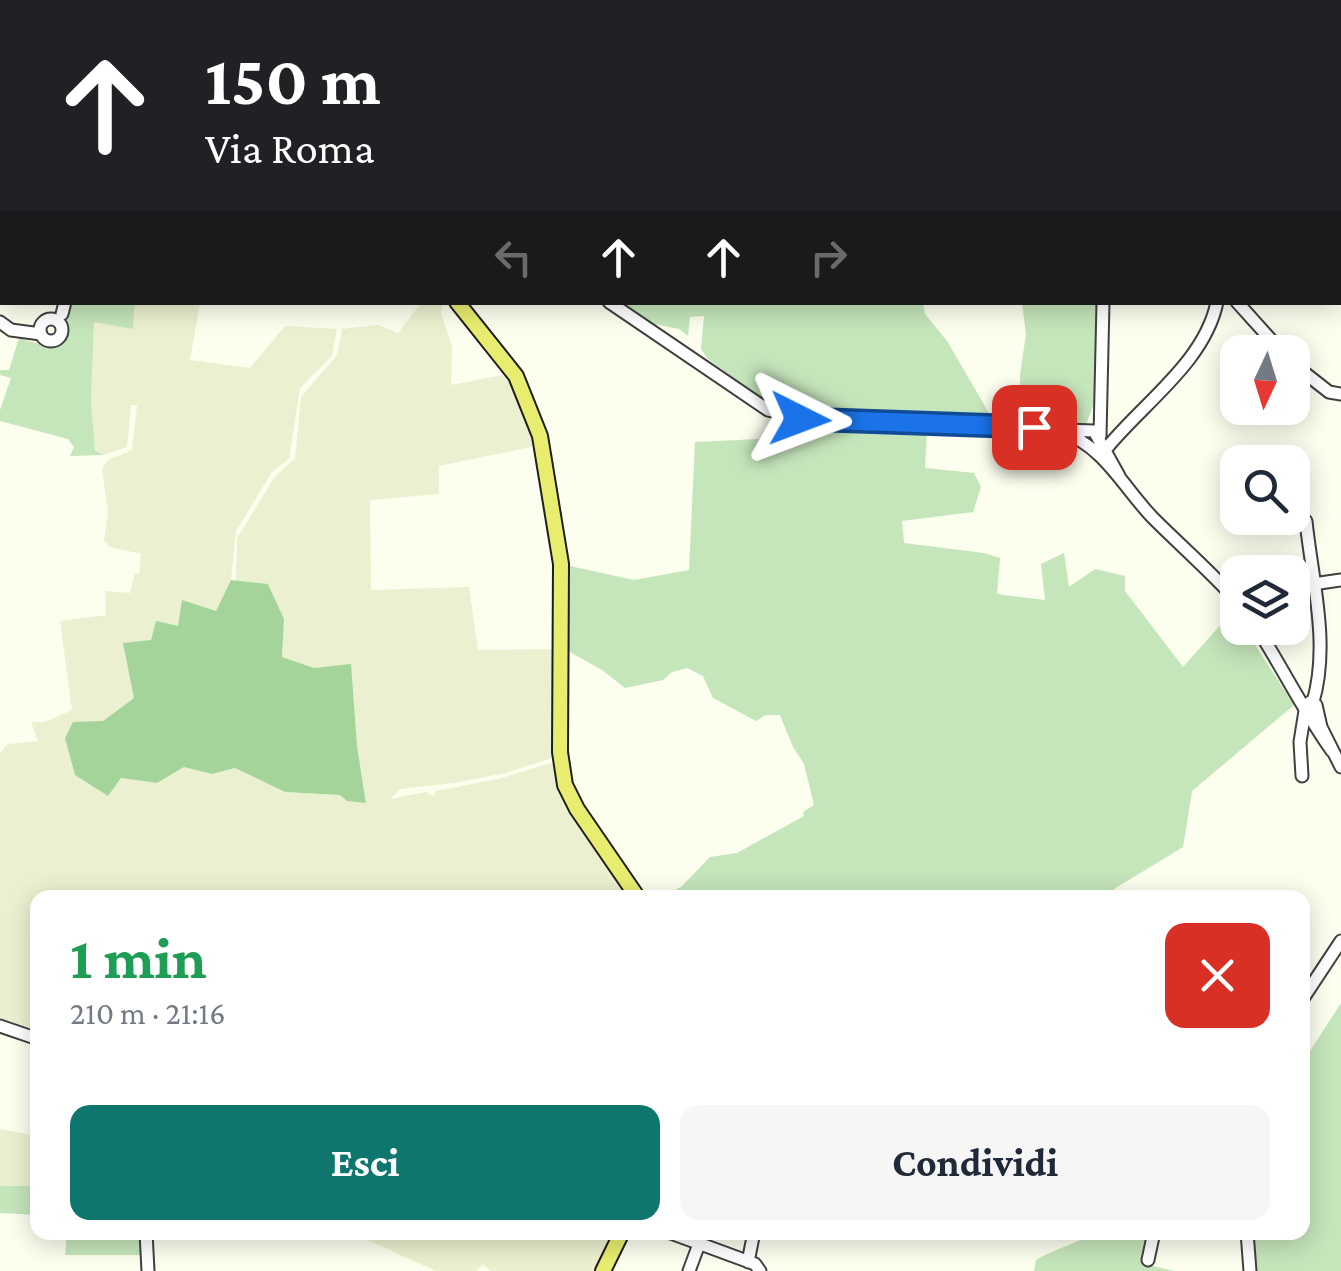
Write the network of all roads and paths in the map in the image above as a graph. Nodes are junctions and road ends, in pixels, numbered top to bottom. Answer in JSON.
{"nodes":[{"id":1,"x":459,"y":305,"type":"edge"},
{"id":2,"x":613,"y":305,"type":"edge"},
{"id":3,"x":1104,"y":305,"type":"edge"},
{"id":4,"x":1216,"y":305,"type":"edge"},
{"id":5,"x":1240,"y":305,"type":"edge"},
{"id":6,"x":0,"y":322,"type":"edge"},
{"id":7,"x":41,"y":334,"type":"dead end"},
{"id":8,"x":1267,"y":335,"type":"edge"},
{"id":9,"x":1310,"y":377,"type":"edge"},
{"id":10,"x":1341,"y":394,"type":"edge"},
{"id":11,"x":1093,"y":438,"type":"junction"},
{"id":12,"x":1119,"y":476,"type":"junction"},
{"id":13,"x":1308,"y":535,"type":"edge"},
{"id":14,"x":1341,"y":580,"type":"edge"},
{"id":15,"x":1220,"y":584,"type":"edge"},
{"id":16,"x":1313,"y":584,"type":"junction"},
{"id":17,"x":1268,"y":645,"type":"edge"},
{"id":18,"x":1308,"y":706,"type":"junction"},
{"id":19,"x":1315,"y":725,"type":"junction"},
{"id":20,"x":1300,"y":742,"type":"junction"},
{"id":21,"x":1341,"y":768,"type":"edge"},
{"id":22,"x":1302,"y":776,"type":"dead end"},
{"id":23,"x":632,"y":890,"type":"edge"},
{"id":24,"x":1339,"y":944,"type":"edge"},
{"id":25,"x":1310,"y":988,"type":"edge"},
{"id":26,"x":0,"y":1026,"type":"edge"},
{"id":27,"x":30,"y":1036,"type":"edge"},
{"id":28,"x":146,"y":1240,"type":"edge"},
{"id":29,"x":618,"y":1240,"type":"edge"},
{"id":30,"x":689,"y":1240,"type":"edge"},
{"id":31,"x":752,"y":1240,"type":"edge"},
{"id":32,"x":1152,"y":1240,"type":"edge"},
{"id":33,"x":1248,"y":1240,"type":"edge"},
{"id":34,"x":699,"y":1244,"type":"junction"},
{"id":35,"x":1148,"y":1260,"type":"dead end"},
{"id":36,"x":748,"y":1262,"type":"junction"},
{"id":37,"x":148,"y":1271,"type":"edge"},
{"id":38,"x":603,"y":1271,"type":"edge"},
{"id":39,"x":689,"y":1271,"type":"edge"},
{"id":40,"x":760,"y":1271,"type":"edge"},
{"id":41,"x":1250,"y":1271,"type":"edge"}],
"edges":[{"from":1,"to":23,"type":"main road"},
{"from":2,"to":11,"type":"street"},
{"from":3,"to":11,"type":"street"},
{"from":4,"to":11,"type":"street"},
{"from":5,"to":8,"type":"street"},
{"from":6,"to":7,"type":"street"},
{"from":9,"to":10,"type":"street"},
{"from":11,"to":12,"type":"street"},
{"from":11,"to":12,"type":"street"},
{"from":12,"to":15,"type":"street"},
{"from":13,"to":16,"type":"street"},
{"from":14,"to":16,"type":"street"},
{"from":16,"to":18,"type":"street"},
{"from":17,"to":18,"type":"street"},
{"from":18,"to":19,"type":"street"},
{"from":18,"to":20,"type":"street"},
{"from":19,"to":20,"type":"street"},
{"from":19,"to":21,"type":"street"},
{"from":20,"to":22,"type":"street"},
{"from":24,"to":25,"type":"street"},
{"from":26,"to":27,"type":"street"},
{"from":28,"to":37,"type":"street"},
{"from":29,"to":38,"type":"main road"},
{"from":30,"to":34,"type":"street"},
{"from":31,"to":36,"type":"street"},
{"from":32,"to":35,"type":"street"},
{"from":33,"to":41,"type":"street"},
{"from":34,"to":36,"type":"street"},
{"from":34,"to":39,"type":"street"},
{"from":36,"to":40,"type":"street"}]}
